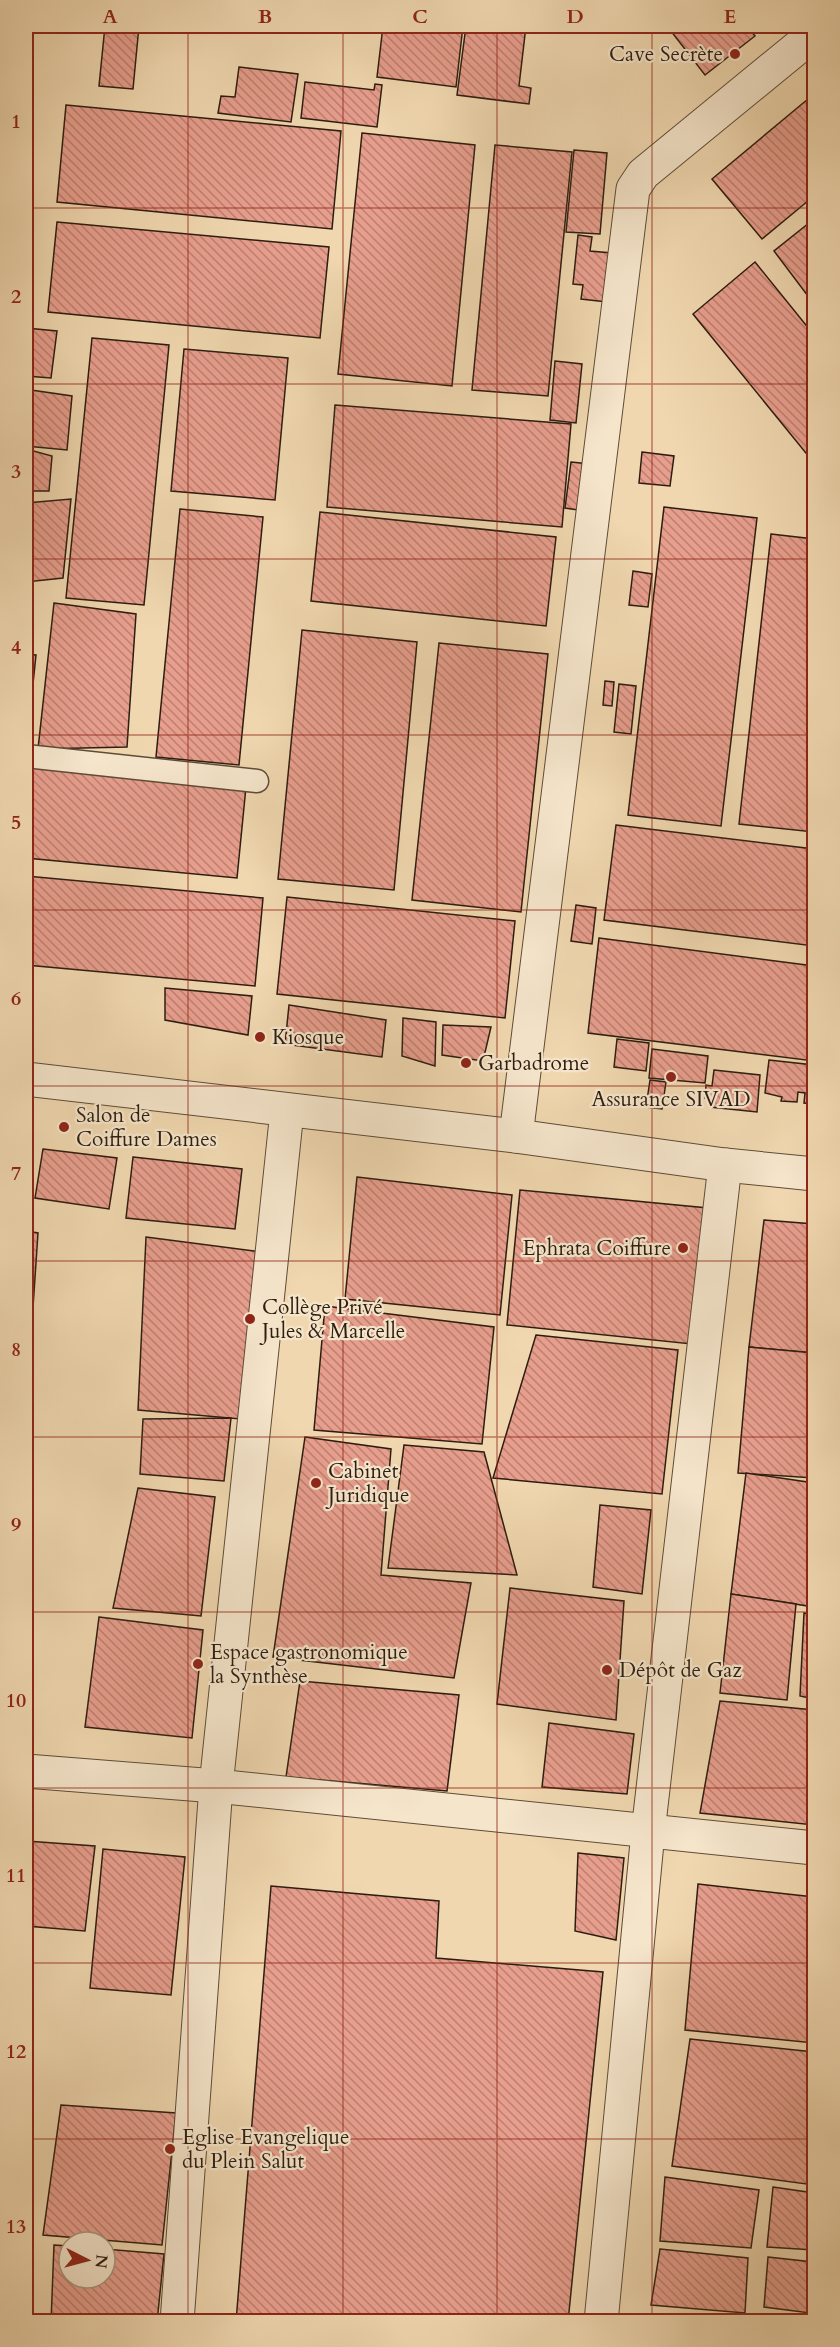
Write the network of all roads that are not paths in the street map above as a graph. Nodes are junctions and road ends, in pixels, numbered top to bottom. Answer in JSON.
{"nodes":[{"id":1,"x":814,"y":34,"type":"edge"},
{"id":2,"x":26,"y":756,"type":"edge"},
{"id":3,"x":257,"y":781,"type":"dead end"},
{"id":4,"x":26,"y":1079,"type":"edge"},
{"id":5,"x":287,"y":1111,"type":"junction"},
{"id":6,"x":516,"y":1136,"type":"junction"},
{"id":7,"x":725,"y":1165,"type":"junction"},
{"id":8,"x":814,"y":1174,"type":"edge"},
{"id":9,"x":26,"y":1771,"type":"edge"},
{"id":10,"x":216,"y":1786,"type":"junction"},
{"id":11,"x":648,"y":1832,"type":"junction"},
{"id":12,"x":814,"y":1848,"type":"edge"},
{"id":13,"x":177,"y":2322,"type":"edge"},
{"id":14,"x":601,"y":2322,"type":"edge"}],
"edges":[{"from":1,"to":6,"type":"street"},
{"from":2,"to":3,"type":"lane"},
{"from":4,"to":5,"type":"street"},
{"from":5,"to":6,"type":"street"},
{"from":5,"to":10,"type":"street"},
{"from":6,"to":7,"type":"street"},
{"from":7,"to":8,"type":"street"},
{"from":7,"to":11,"type":"street"},
{"from":9,"to":10,"type":"street"},
{"from":10,"to":11,"type":"street"},
{"from":10,"to":13,"type":"street"},
{"from":11,"to":12,"type":"street"},
{"from":11,"to":14,"type":"street"}]}
